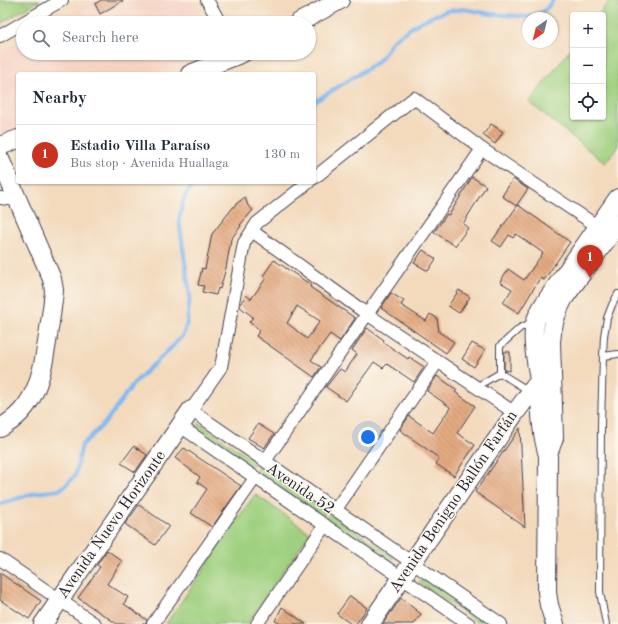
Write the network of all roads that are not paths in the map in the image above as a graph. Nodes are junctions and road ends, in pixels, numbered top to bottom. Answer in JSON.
{"nodes":[{"id":1,"x":62,"y":0,"type":"edge"},
{"id":2,"x":207,"y":0,"type":"edge"},
{"id":3,"x":340,"y":0,"type":"edge"},
{"id":4,"x":34,"y":16,"type":"edge"},
{"id":5,"x":216,"y":16,"type":"edge"},
{"id":6,"x":311,"y":16,"type":"edge"},
{"id":7,"x":16,"y":27,"type":"edge"},
{"id":8,"x":0,"y":36,"type":"edge"},
{"id":9,"x":224,"y":60,"type":"edge"},
{"id":10,"x":195,"y":72,"type":"edge"},
{"id":11,"x":16,"y":140,"type":"edge"},
{"id":12,"x":0,"y":146,"type":"edge"},
{"id":13,"x":482,"y":149,"type":"junction"},
{"id":14,"x":0,"y":159,"type":"edge"},
{"id":15,"x":316,"y":176,"type":"edge"},
{"id":16,"x":307,"y":184,"type":"edge"},
{"id":17,"x":0,"y":198,"type":"edge"},
{"id":18,"x":618,"y":198,"type":"edge"},
{"id":19,"x":18,"y":200,"type":"junction"},
{"id":20,"x":609,"y":229,"type":"edge"},
{"id":21,"x":252,"y":231,"type":"junction"},
{"id":22,"x":618,"y":294,"type":"edge"},
{"id":23,"x":367,"y":314,"type":"junction"},
{"id":24,"x":536,"y":321,"type":"junction"},
{"id":25,"x":618,"y":354,"type":"edge"},
{"id":26,"x":603,"y":356,"type":"junction"},
{"id":27,"x":438,"y":362,"type":"junction"},
{"id":28,"x":552,"y":368,"type":"junction"},
{"id":29,"x":500,"y":373,"type":"junction"},
{"id":30,"x":476,"y":387,"type":"junction"},
{"id":31,"x":534,"y":387,"type":"junction"},
{"id":32,"x":191,"y":410,"type":"junction"},
{"id":33,"x":515,"y":413,"type":"junction"},
{"id":34,"x":180,"y":426,"type":"junction"},
{"id":35,"x":0,"y":428,"type":"edge"},
{"id":36,"x":548,"y":454,"type":"junction"},
{"id":37,"x":265,"y":461,"type":"junction"},
{"id":38,"x":255,"y":478,"type":"junction"},
{"id":39,"x":336,"y":510,"type":"junction"},
{"id":40,"x":325,"y":525,"type":"junction"},
{"id":41,"x":0,"y":560,"type":"edge"},
{"id":42,"x":413,"y":562,"type":"junction"},
{"id":43,"x":402,"y":578,"type":"junction"},
{"id":44,"x":60,"y":601,"type":"junction"},
{"id":45,"x":44,"y":624,"type":"edge"},
{"id":46,"x":95,"y":624,"type":"edge"},
{"id":47,"x":153,"y":624,"type":"edge"},
{"id":48,"x":257,"y":624,"type":"edge"},
{"id":49,"x":370,"y":624,"type":"edge"},
{"id":50,"x":469,"y":624,"type":"edge"},
{"id":51,"x":501,"y":624,"type":"edge"},
{"id":52,"x":555,"y":624,"type":"edge"},
{"id":53,"x":606,"y":624,"type":"edge"}],
"edges":[{"from":1,"to":4,"type":"street"},
{"from":2,"to":5,"type":"street"},
{"from":3,"to":6,"type":"street"},
{"from":7,"to":8,"type":"street"},
{"from":9,"to":10,"type":"street"},
{"from":11,"to":12,"type":"street"},
{"from":13,"to":15,"type":"street"},
{"from":13,"to":20,"type":"street"},
{"from":13,"to":23,"type":"street"},
{"from":14,"to":19,"type":"street"},
{"from":16,"to":21,"type":"street"},
{"from":17,"to":19,"type":"street"},
{"from":18,"to":20,"type":"street"},
{"from":19,"to":35,"type":"street"},
{"from":20,"to":24,"type":"street"},
{"from":20,"to":28,"type":"street"},
{"from":21,"to":23,"type":"street"},
{"from":21,"to":32,"type":"street"},
{"from":22,"to":26,"type":"lane"},
{"from":23,"to":27,"type":"street"},
{"from":23,"to":37,"type":"street"},
{"from":24,"to":29,"type":"lane"},
{"from":24,"to":31,"type":"street"},
{"from":25,"to":26,"type":"lane"},
{"from":26,"to":53,"type":"lane"},
{"from":27,"to":30,"type":"street"},
{"from":27,"to":39,"type":"street"},
{"from":28,"to":31,"type":"street","name":"Avenida Benigno Ballón Farfán"},
{"from":28,"to":36,"type":"street"},
{"from":29,"to":30,"type":"lane"},
{"from":29,"to":31,"type":"lane"},
{"from":30,"to":33,"type":"street"},
{"from":31,"to":33,"type":"street","name":"Avenida Benigno Ballón Farfán"},
{"from":31,"to":36,"type":"street"},
{"from":32,"to":34,"type":"street","name":"Avenida Nuevo Horizonte"},
{"from":32,"to":37,"type":"street"},
{"from":33,"to":42,"type":"street","name":"Avenida Benigno Ballón Farfán"},
{"from":34,"to":38,"type":"street","name":"Avenida 52"},
{"from":34,"to":44,"type":"street","name":"Avenida Nuevo Horizonte"},
{"from":36,"to":52,"type":"street"},
{"from":37,"to":39,"type":"street"},
{"from":38,"to":40,"type":"street","name":"Avenida 52"},
{"from":38,"to":47,"type":"street"},
{"from":39,"to":42,"type":"street"},
{"from":40,"to":43,"type":"street","name":"Avenida 52"},
{"from":40,"to":48,"type":"street"},
{"from":41,"to":44,"type":"street"},
{"from":42,"to":43,"type":"street","name":"Avenida Benigno Ballón Farfán"},
{"from":42,"to":51,"type":"street"},
{"from":43,"to":49,"type":"street","name":"Avenida Benigno Ballón Farfán"},
{"from":43,"to":50,"type":"street","name":"Avenida 52"},
{"from":44,"to":45,"type":"street","name":"Avenida Nuevo Horizonte"},
{"from":44,"to":46,"type":"street"}]}
